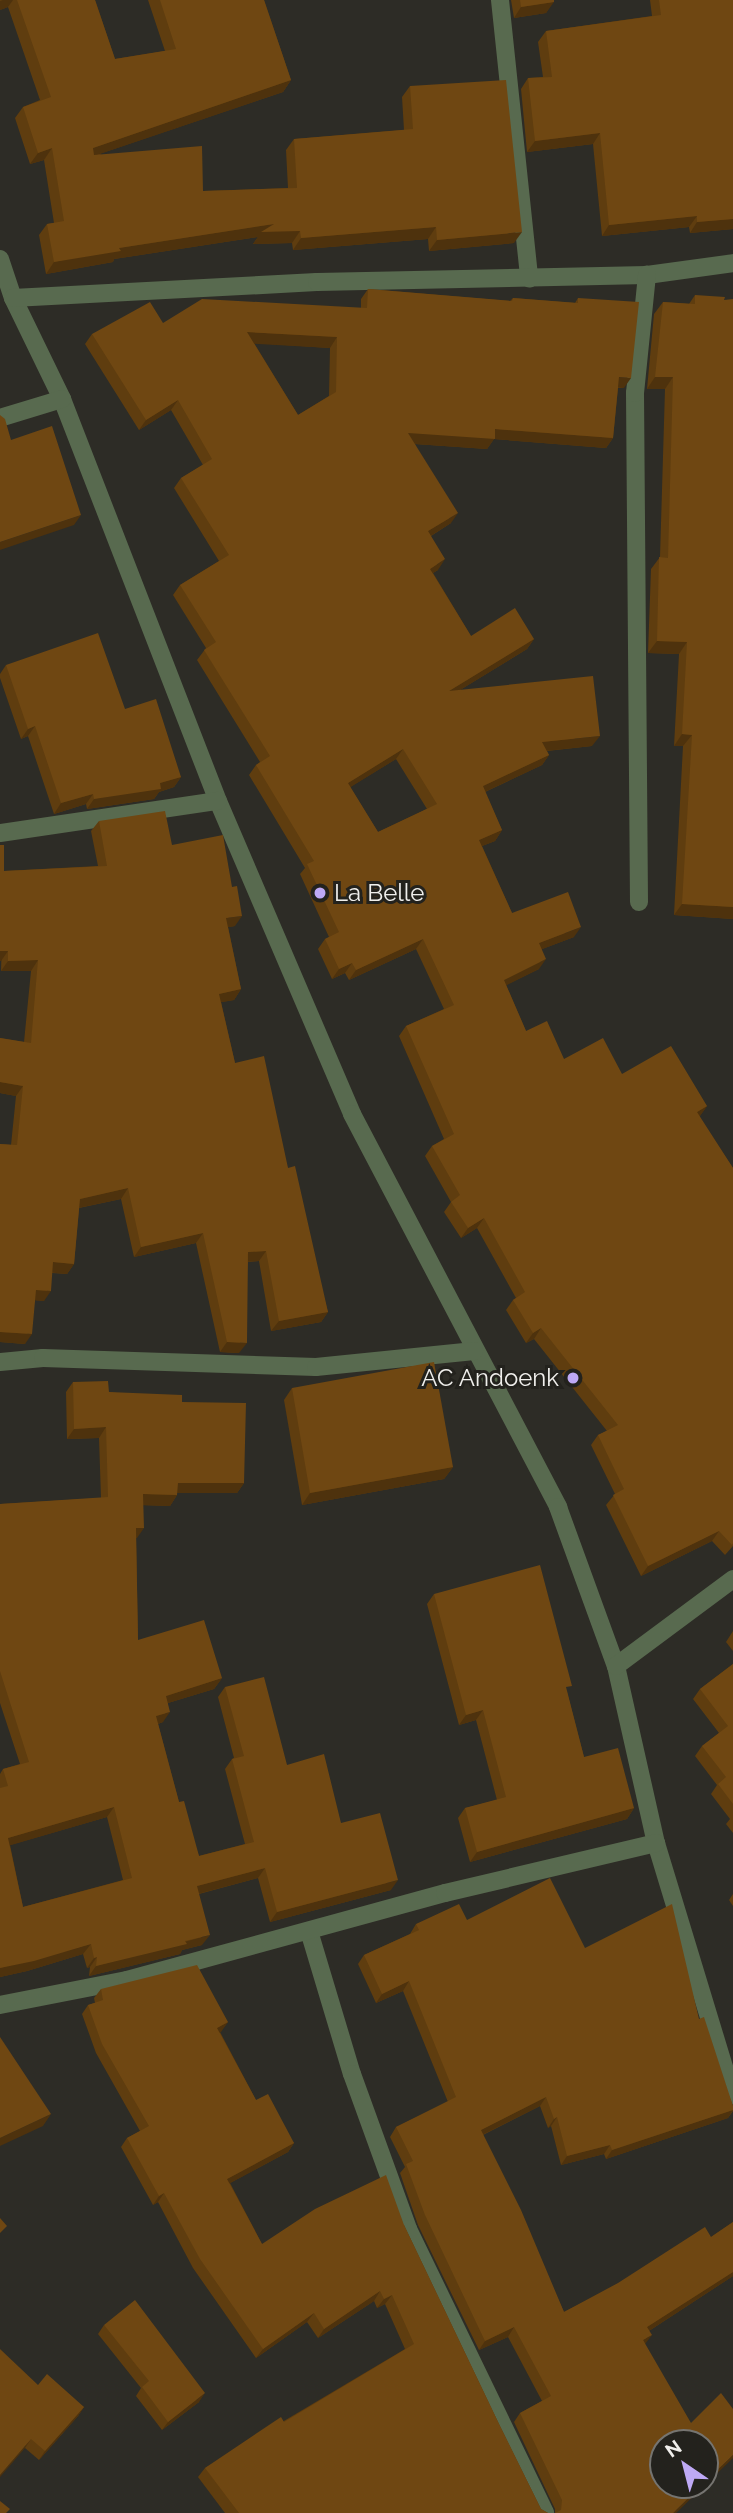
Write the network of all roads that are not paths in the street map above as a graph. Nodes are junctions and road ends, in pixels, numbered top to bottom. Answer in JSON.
{"nodes":[{"id":1,"x":500,"y":0,"type":"edge"},
{"id":2,"x":0,"y":259,"type":"edge"},
{"id":3,"x":733,"y":263,"type":"edge"},
{"id":4,"x":647,"y":275,"type":"junction"},
{"id":5,"x":529,"y":278,"type":"junction"},
{"id":6,"x":13,"y":298,"type":"junction"},
{"id":7,"x":62,"y":399,"type":"junction"},
{"id":8,"x":0,"y":418,"type":"edge"},
{"id":9,"x":218,"y":801,"type":"junction"},
{"id":10,"x":0,"y":833,"type":"edge"},
{"id":11,"x":639,"y":902,"type":"dead end"},
{"id":12,"x":474,"y":1351,"type":"junction"},
{"id":13,"x":0,"y":1362,"type":"edge"},
{"id":14,"x":733,"y":1579,"type":"edge"},
{"id":15,"x":616,"y":1666,"type":"junction"},
{"id":16,"x":656,"y":1843,"type":"junction"},
{"id":17,"x":309,"y":1931,"type":"junction"},
{"id":18,"x":0,"y":2006,"type":"edge"},
{"id":19,"x":733,"y":2096,"type":"edge"},
{"id":20,"x":545,"y":2513,"type":"edge"}],
"edges":[{"from":1,"to":5,"type":"street"},
{"from":2,"to":6,"type":"street"},
{"from":3,"to":4,"type":"street"},
{"from":4,"to":5,"type":"street"},
{"from":4,"to":11,"type":"street"},
{"from":5,"to":6,"type":"street"},
{"from":6,"to":7,"type":"street"},
{"from":7,"to":8,"type":"street"},
{"from":7,"to":9,"type":"street"},
{"from":9,"to":10,"type":"street"},
{"from":9,"to":12,"type":"street"},
{"from":12,"to":13,"type":"street"},
{"from":12,"to":15,"type":"street"},
{"from":14,"to":15,"type":"street"},
{"from":15,"to":16,"type":"street"},
{"from":16,"to":17,"type":"street"},
{"from":16,"to":19,"type":"street"},
{"from":17,"to":18,"type":"street"},
{"from":17,"to":20,"type":"street"}]}
